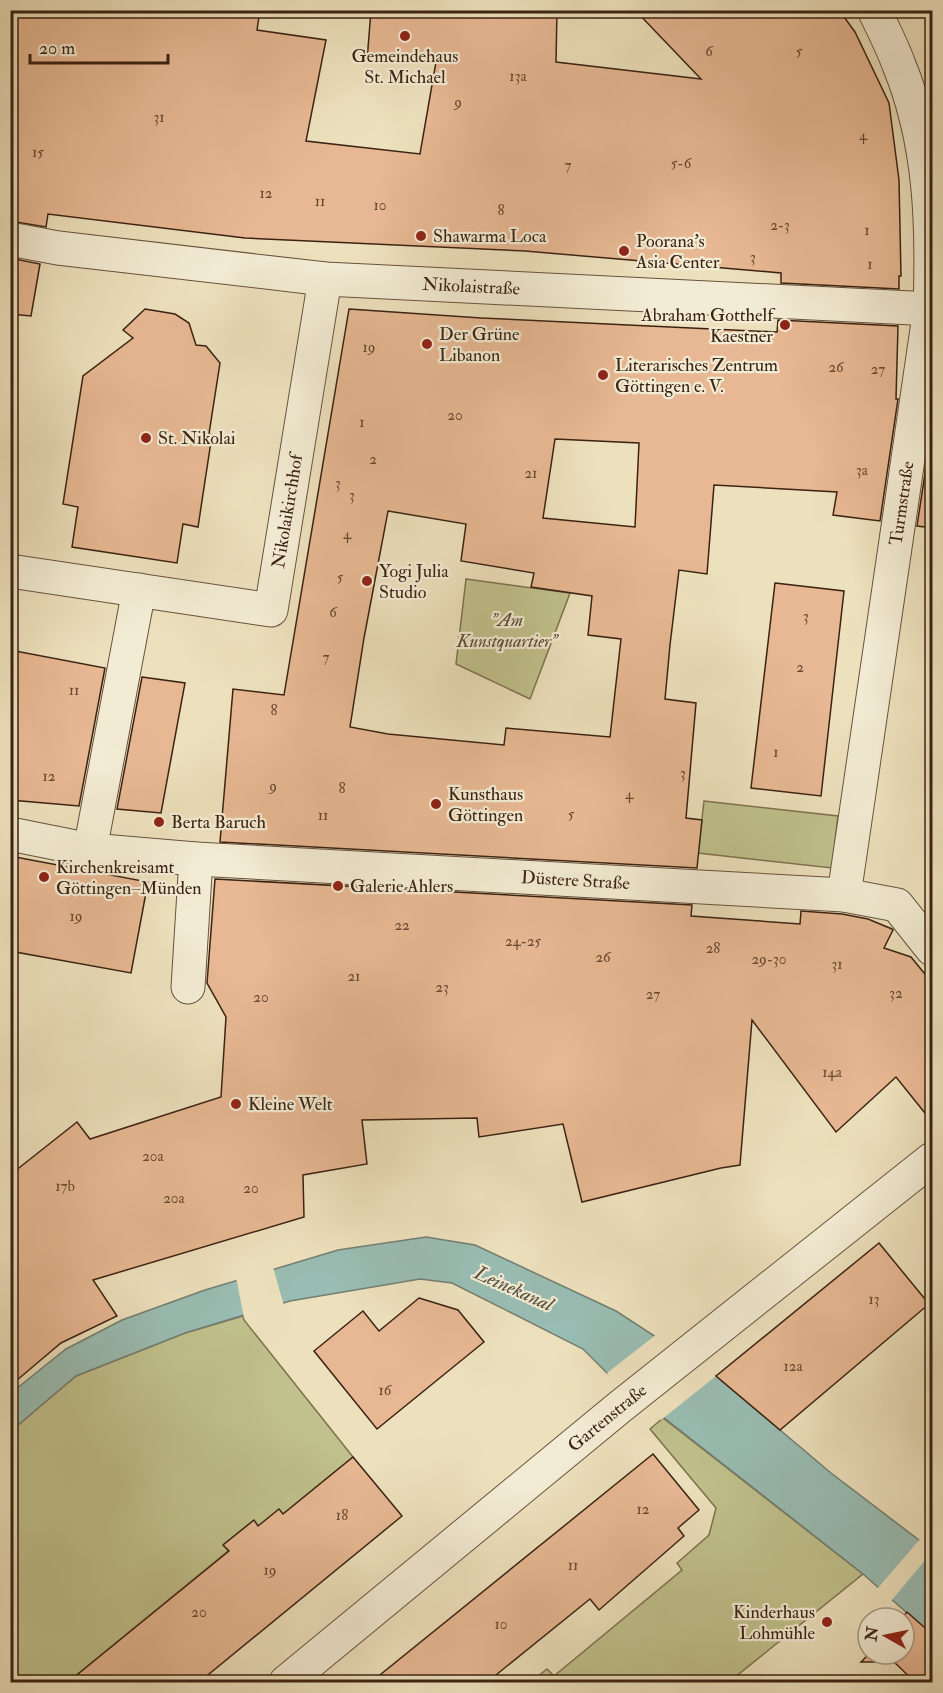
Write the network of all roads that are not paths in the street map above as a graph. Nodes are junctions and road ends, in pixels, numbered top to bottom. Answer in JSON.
{"nodes":[{"id":1,"x":874,"y":10,"type":"edge"},
{"id":2,"x":10,"y":240,"type":"edge"},
{"id":3,"x":325,"y":279,"type":"junction"},
{"id":4,"x":931,"y":309,"type":"edge"},
{"id":5,"x":10,"y":571,"type":"edge"},
{"id":6,"x":139,"y":590,"type":"junction"},
{"id":7,"x":10,"y":834,"type":"edge"},
{"id":8,"x":90,"y":850,"type":"junction"},
{"id":9,"x":196,"y":859,"type":"junction"},
{"id":10,"x":844,"y":895,"type":"junction"},
{"id":11,"x":933,"y":949,"type":"edge"},
{"id":12,"x":188,"y":987,"type":"dead end"},
{"id":13,"x":933,"y":1159,"type":"edge"},
{"id":14,"x":286,"y":1683,"type":"edge"}],
"edges":[{"from":1,"to":4,"type":"street","name":"Turmstraße"},
{"from":2,"to":3,"type":"street","name":"Nikolaistraße"},
{"from":3,"to":4,"type":"street","name":"Nikolaistraße"},
{"from":3,"to":6,"type":"street","name":"Nikolaikirchhof"},
{"from":4,"to":10,"type":"street","name":"Turmstraße"},
{"from":5,"to":6,"type":"street","name":"Nikolaikirchhof"},
{"from":6,"to":8,"type":"street"},
{"from":7,"to":8,"type":"street","name":"Düstere Straße"},
{"from":8,"to":9,"type":"street","name":"Düstere Straße"},
{"from":9,"to":10,"type":"street","name":"Düstere Straße"},
{"from":9,"to":12,"type":"street"},
{"from":10,"to":11,"type":"street","name":"Düstere Straße"},
{"from":13,"to":14,"type":"street","name":"Gartenstraße"}]}
